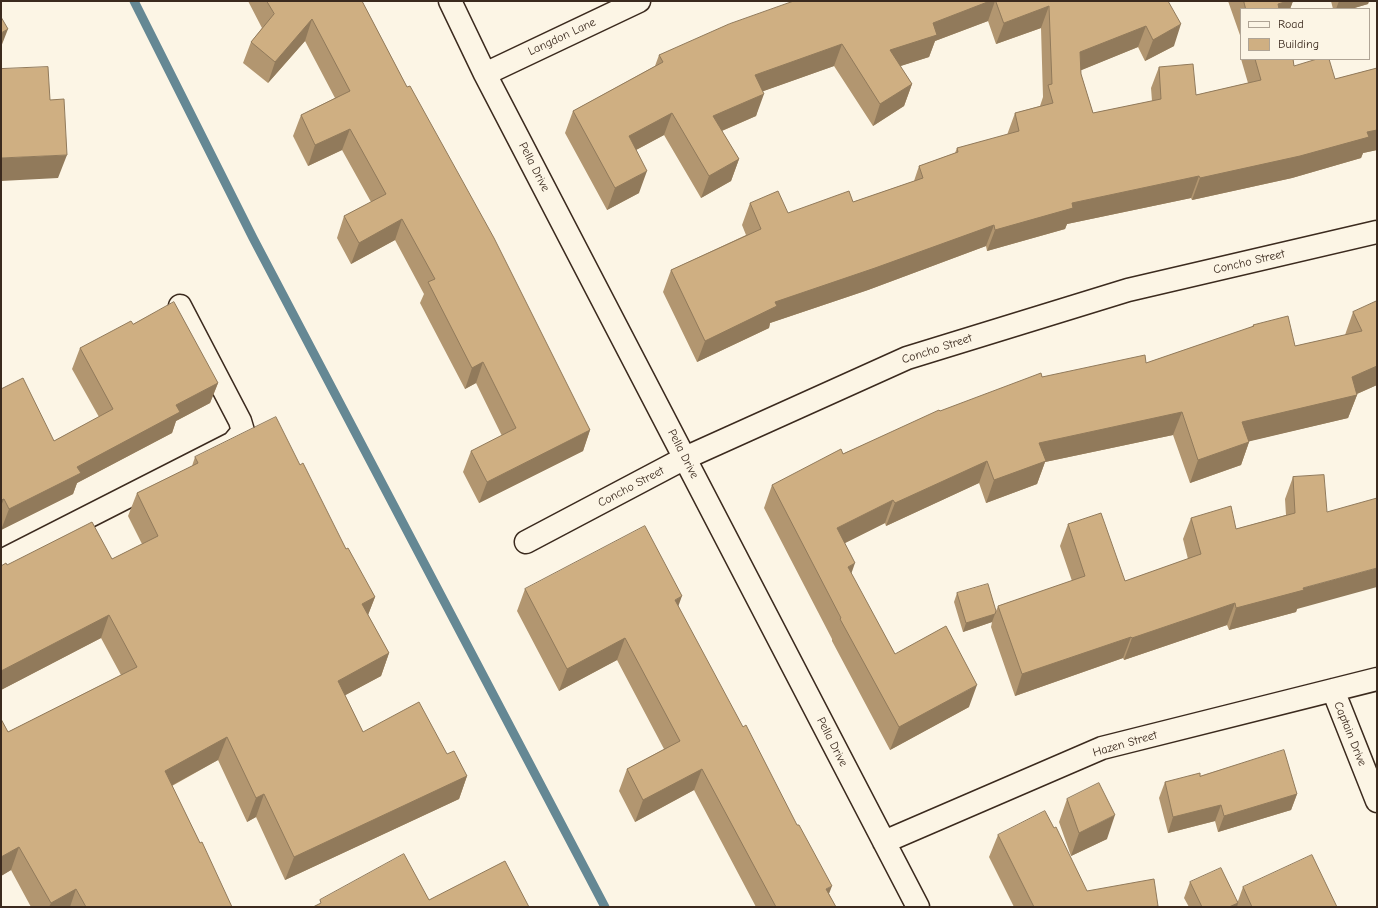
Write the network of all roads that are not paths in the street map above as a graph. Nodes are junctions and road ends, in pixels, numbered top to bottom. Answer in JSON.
{"nodes":[{"id":1,"x":450,"y":1,"type":"edge"},
{"id":2,"x":639,"y":1,"type":"edge"},
{"id":3,"x":485,"y":74,"type":"junction"},
{"id":4,"x":1377,"y":232,"type":"edge"},
{"id":5,"x":180,"y":306,"type":"dead end"},
{"id":6,"x":685,"y":458,"type":"junction"},
{"id":7,"x":526,"y":542,"type":"dead end"},
{"id":8,"x":1,"y":561,"type":"edge"},
{"id":9,"x":1377,"y":679,"type":"edge"},
{"id":10,"x":1333,"y":690,"type":"junction"},
{"id":11,"x":1377,"y":800,"type":"edge"},
{"id":12,"x":884,"y":842,"type":"junction"},
{"id":13,"x":918,"y":907,"type":"edge"}],
"edges":[{"from":1,"to":3,"type":"street","name":"Pella Drive"},
{"from":2,"to":3,"type":"street","name":"Langdon Lane"},
{"from":3,"to":6,"type":"street","name":"Pella Drive"},
{"from":4,"to":6,"type":"street","name":"Concho Street"},
{"from":5,"to":8,"type":"street"},
{"from":6,"to":7,"type":"street","name":"Concho Street"},
{"from":6,"to":12,"type":"street","name":"Pella Drive"},
{"from":9,"to":10,"type":"street","name":"Hazen Street"},
{"from":10,"to":11,"type":"street","name":"Captain Drive"},
{"from":10,"to":12,"type":"street","name":"Hazen Street"},
{"from":12,"to":13,"type":"street","name":"Pella Drive"}]}
